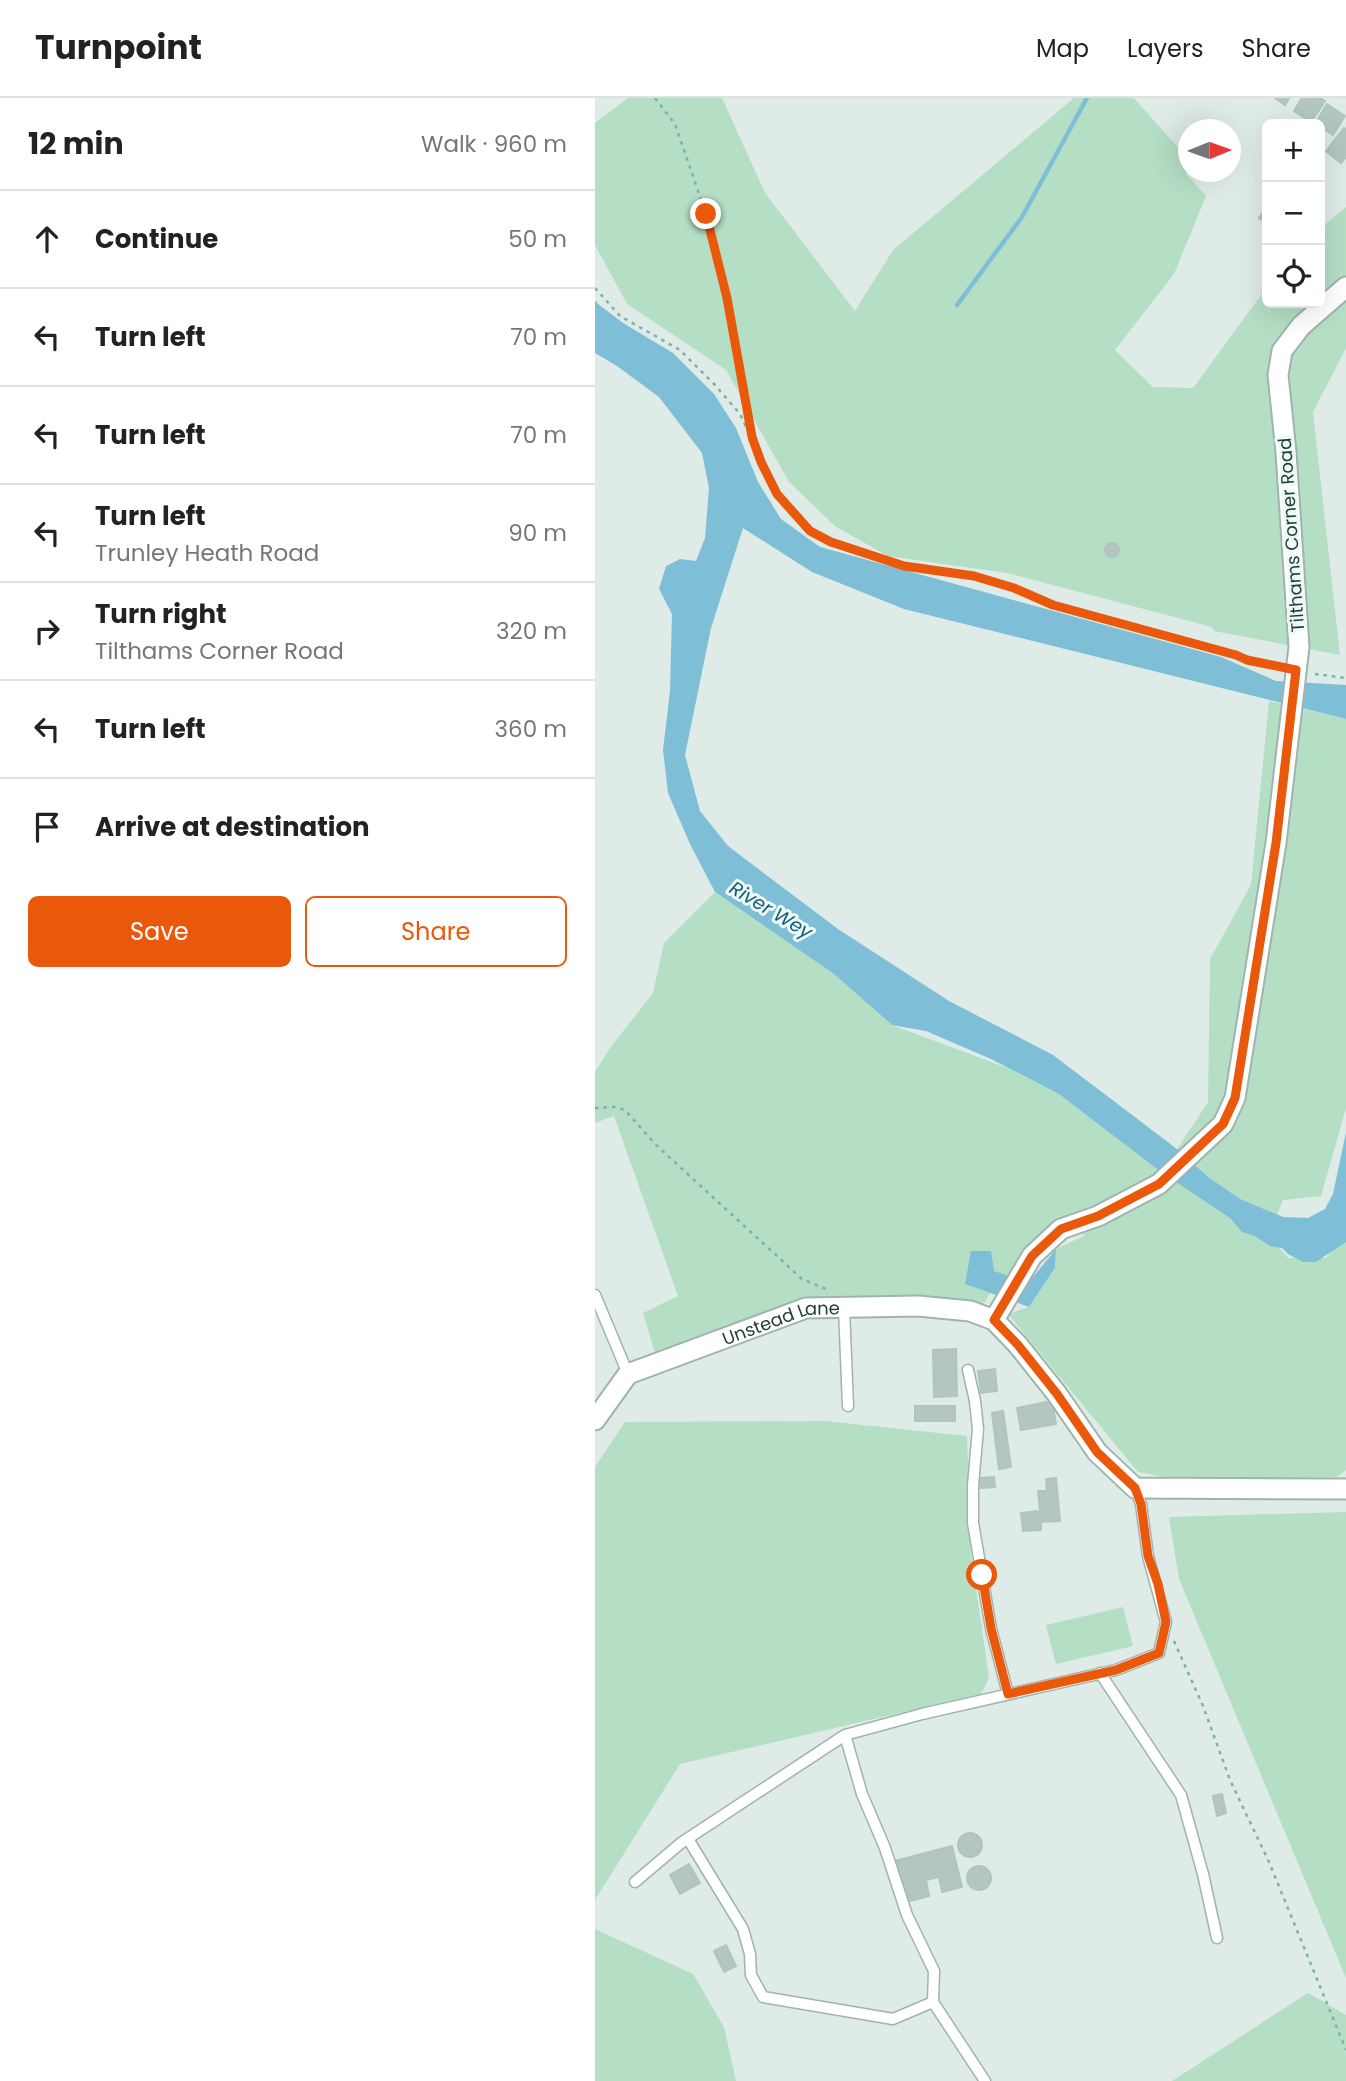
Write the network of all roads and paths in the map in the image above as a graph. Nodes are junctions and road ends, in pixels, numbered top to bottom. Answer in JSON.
{"nodes":[{"id":1,"x":655,"y":98,"type":"edge"},
{"id":2,"x":1346,"y":286,"type":"edge"},
{"id":3,"x":595,"y":288,"type":"edge"},
{"id":4,"x":752,"y":437,"type":"junction"},
{"id":5,"x":1295,"y":673,"type":"junction"},
{"id":6,"x":1346,"y":678,"type":"edge"},
{"id":7,"x":595,"y":1108,"type":"edge"},
{"id":8,"x":595,"y":1295,"type":"edge"},
{"id":9,"x":839,"y":1300,"type":"junction"},
{"id":10,"x":994,"y":1320,"type":"junction"},
{"id":11,"x":968,"y":1370,"type":"dead end"},
{"id":12,"x":628,"y":1374,"type":"junction"},
{"id":13,"x":848,"y":1406,"type":"dead end"},
{"id":14,"x":595,"y":1420,"type":"edge"},
{"id":15,"x":1135,"y":1488,"type":"junction"},
{"id":16,"x":1346,"y":1489,"type":"edge"},
{"id":17,"x":1166,"y":1622,"type":"junction"},
{"id":18,"x":1100,"y":1673,"type":"junction"},
{"id":19,"x":1008,"y":1694,"type":"junction"},
{"id":20,"x":845,"y":1735,"type":"junction"},
{"id":21,"x":688,"y":1839,"type":"junction"},
{"id":22,"x":635,"y":1882,"type":"dead end"},
{"id":23,"x":1217,"y":1938,"type":"dead end"},
{"id":24,"x":933,"y":2001,"type":"junction"},
{"id":25,"x":1346,"y":2049,"type":"edge"},
{"id":26,"x":985,"y":2081,"type":"edge"}],
"edges":[{"from":1,"to":4,"type":"path"},
{"from":2,"to":5,"type":"street","name":"Tilthams Corner Road"},
{"from":3,"to":4,"type":"path"},
{"from":4,"to":5,"type":"path"},
{"from":5,"to":6,"type":"path"},
{"from":5,"to":10,"type":"street","name":"Tilthams Corner Road"},
{"from":7,"to":9,"type":"path"},
{"from":8,"to":12,"type":"lane"},
{"from":9,"to":10,"type":"street","name":"Unstead Lane"},
{"from":9,"to":12,"type":"street","name":"Unstead Lane"},
{"from":9,"to":13,"type":"lane"},
{"from":10,"to":15,"type":"street"},
{"from":11,"to":19,"type":"lane"},
{"from":12,"to":14,"type":"street"},
{"from":15,"to":16,"type":"street"},
{"from":15,"to":17,"type":"lane"},
{"from":17,"to":18,"type":"lane"},
{"from":17,"to":25,"type":"path"},
{"from":18,"to":19,"type":"lane"},
{"from":18,"to":23,"type":"lane"},
{"from":19,"to":20,"type":"lane"},
{"from":20,"to":21,"type":"lane"},
{"from":20,"to":24,"type":"lane"},
{"from":21,"to":22,"type":"lane"},
{"from":21,"to":24,"type":"lane"},
{"from":24,"to":26,"type":"lane"}]}
